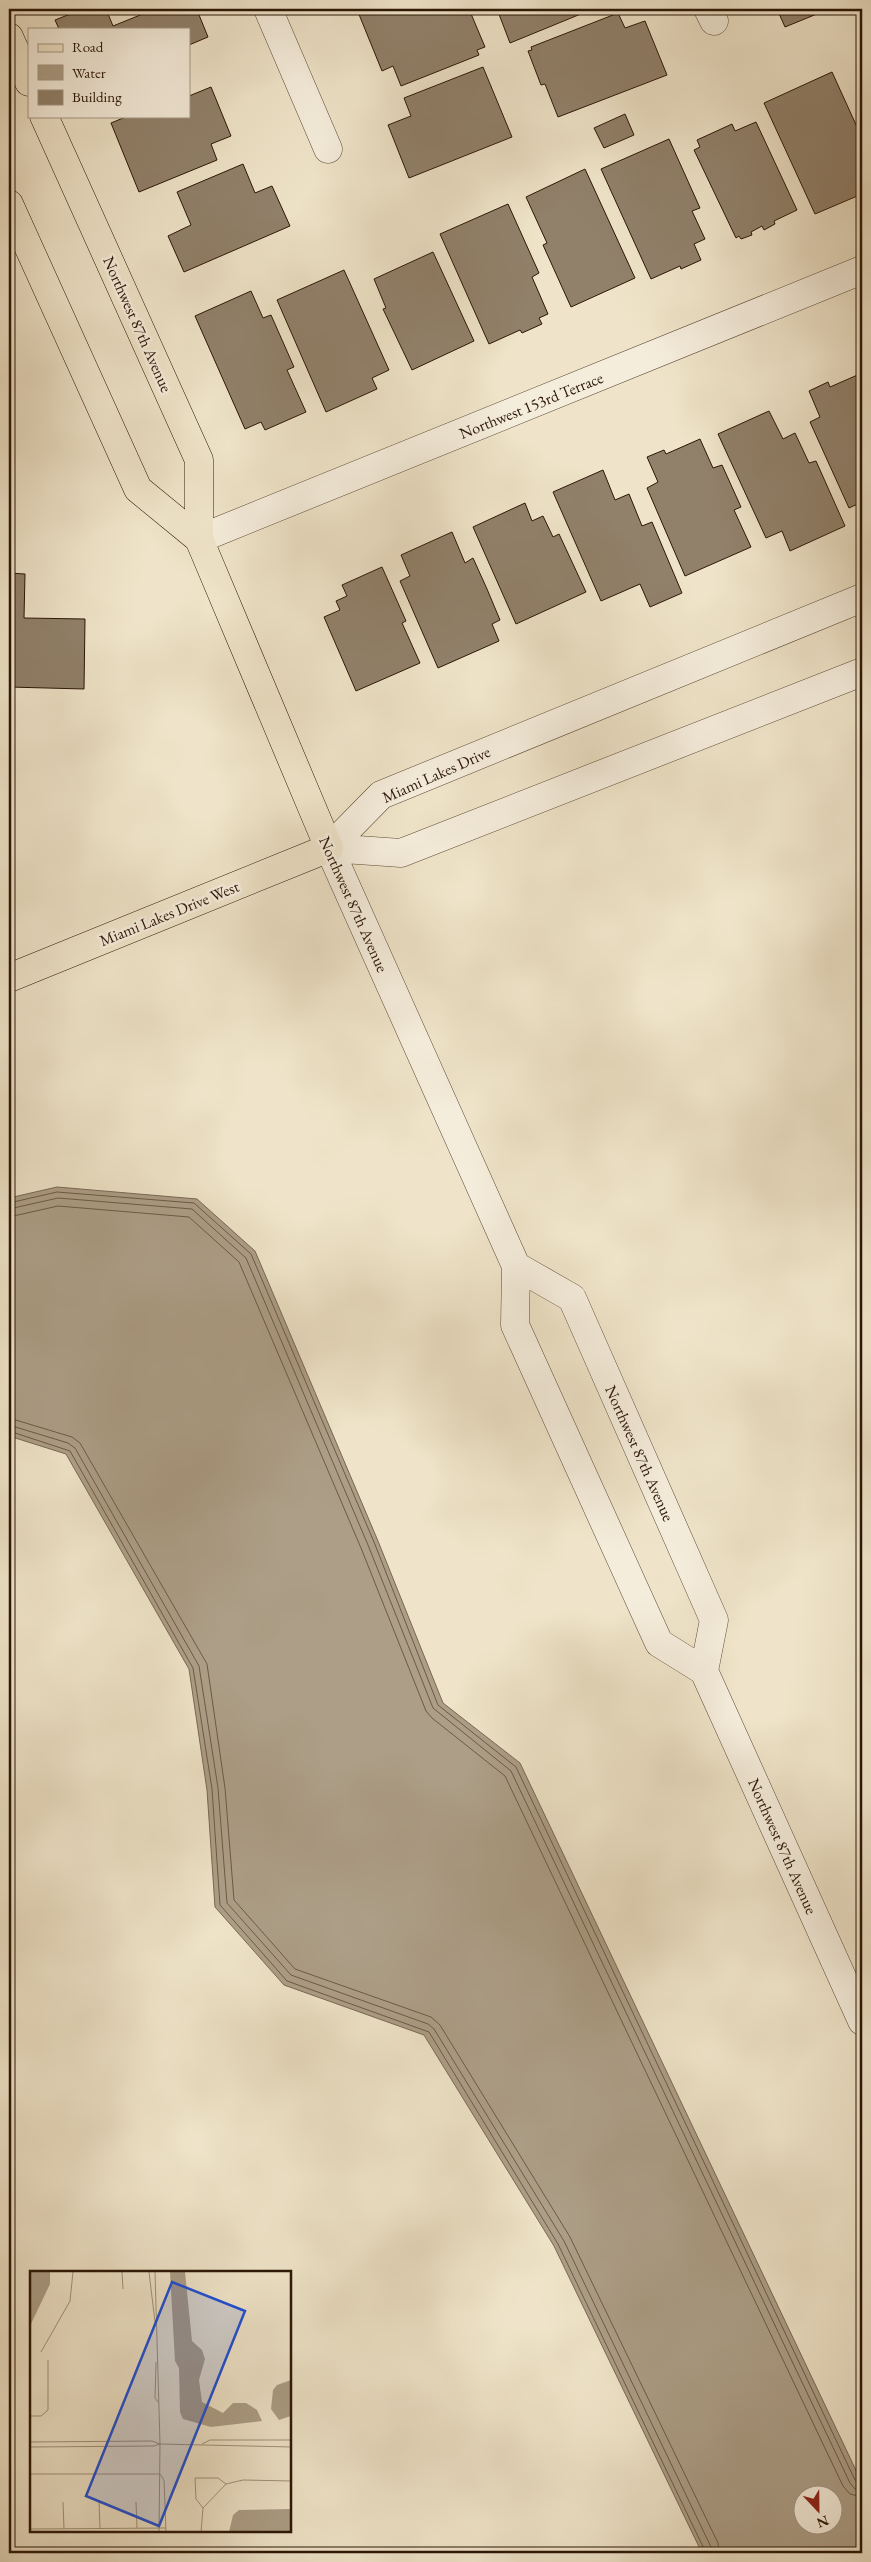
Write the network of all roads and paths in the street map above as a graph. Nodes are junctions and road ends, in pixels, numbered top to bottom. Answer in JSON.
{"nodes":[{"id":1,"x":268,"y":9,"type":"edge"},
{"id":2,"x":9,"y":37,"type":"edge"},
{"id":3,"x":28,"y":80,"type":"edge"},
{"id":4,"x":45,"y":118,"type":"edge"},
{"id":5,"x":328,"y":149,"type":"dead end"},
{"id":6,"x":9,"y":204,"type":"edge"},
{"id":7,"x":862,"y":270,"type":"edge"},
{"id":8,"x":199,"y":539,"type":"junction"},
{"id":9,"x":862,"y":598,"type":"edge"},
{"id":10,"x":862,"y":672,"type":"edge"},
{"id":11,"x":329,"y":848,"type":"junction"},
{"id":12,"x":9,"y":978,"type":"edge"},
{"id":13,"x":516,"y":1266,"type":"junction"},
{"id":14,"x":704,"y":1671,"type":"junction"},
{"id":15,"x":862,"y":2021,"type":"edge"}],
"edges":[{"from":1,"to":5,"type":"street"},
{"from":2,"to":3,"type":"main road"},
{"from":4,"to":8,"type":"main road","name":"Northwest 87th Avenue"},
{"from":6,"to":8,"type":"main road","name":"Northwest 87th Avenue"},
{"from":7,"to":8,"type":"street","name":"Northwest 153rd Terrace"},
{"from":8,"to":11,"type":"main road","name":"Northwest 87th Avenue"},
{"from":9,"to":11,"type":"street","name":"Miami Lakes Drive"},
{"from":10,"to":11,"type":"street"},
{"from":11,"to":12,"type":"main road","name":"Miami Lakes Drive West"},
{"from":11,"to":13,"type":"street","name":"Northwest 87th Avenue"},
{"from":13,"to":14,"type":"street","name":"Northwest 87th Avenue"},
{"from":13,"to":14,"type":"street","name":"Northwest 87th Avenue"},
{"from":14,"to":15,"type":"street","name":"Northwest 87th Avenue"}]}
